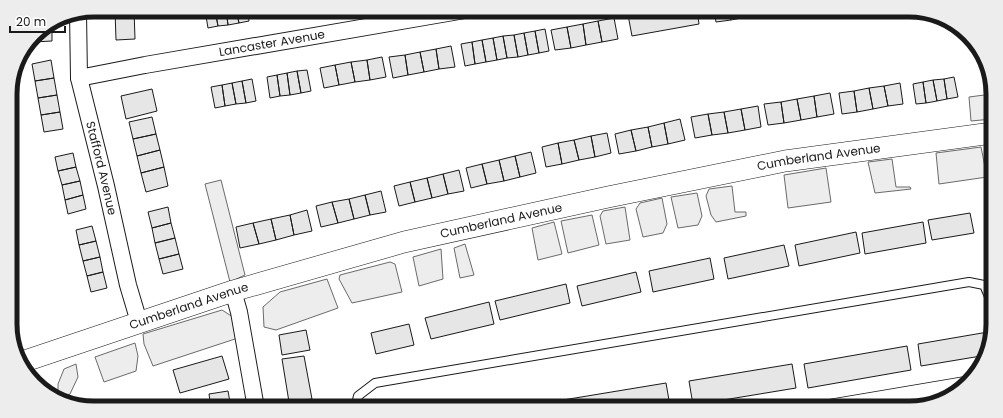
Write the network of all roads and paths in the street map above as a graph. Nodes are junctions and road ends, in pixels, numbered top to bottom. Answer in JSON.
{"nodes":[{"id":1,"x":424,"y":17,"type":"edge"},
{"id":2,"x":78,"y":19,"type":"edge"},
{"id":3,"x":79,"y":78,"type":"junction"},
{"id":4,"x":986,"y":134,"type":"edge"},
{"id":5,"x":986,"y":290,"type":"edge"},
{"id":6,"x":233,"y":291,"type":"junction"},
{"id":7,"x":139,"y":322,"type":"junction"},
{"id":8,"x":27,"y":363,"type":"edge"},
{"id":9,"x":954,"y":387,"type":"edge"},
{"id":10,"x":255,"y":401,"type":"edge"},
{"id":11,"x":357,"y":401,"type":"edge"},
{"id":12,"x":870,"y":401,"type":"edge"}],
"edges":[{"from":1,"to":3,"type":"street","name":"Lancaster Avenue"},
{"from":2,"to":3,"type":"street","name":"Stafford Avenue"},
{"from":3,"to":7,"type":"street","name":"Stafford Avenue"},
{"from":4,"to":6,"type":"street","name":"Cumberland Avenue"},
{"from":5,"to":11,"type":"lane"},
{"from":6,"to":7,"type":"street","name":"Cumberland Avenue"},
{"from":6,"to":10,"type":"street"},
{"from":7,"to":8,"type":"street","name":"Cumberland Avenue"},
{"from":9,"to":12,"type":"street"}]}
